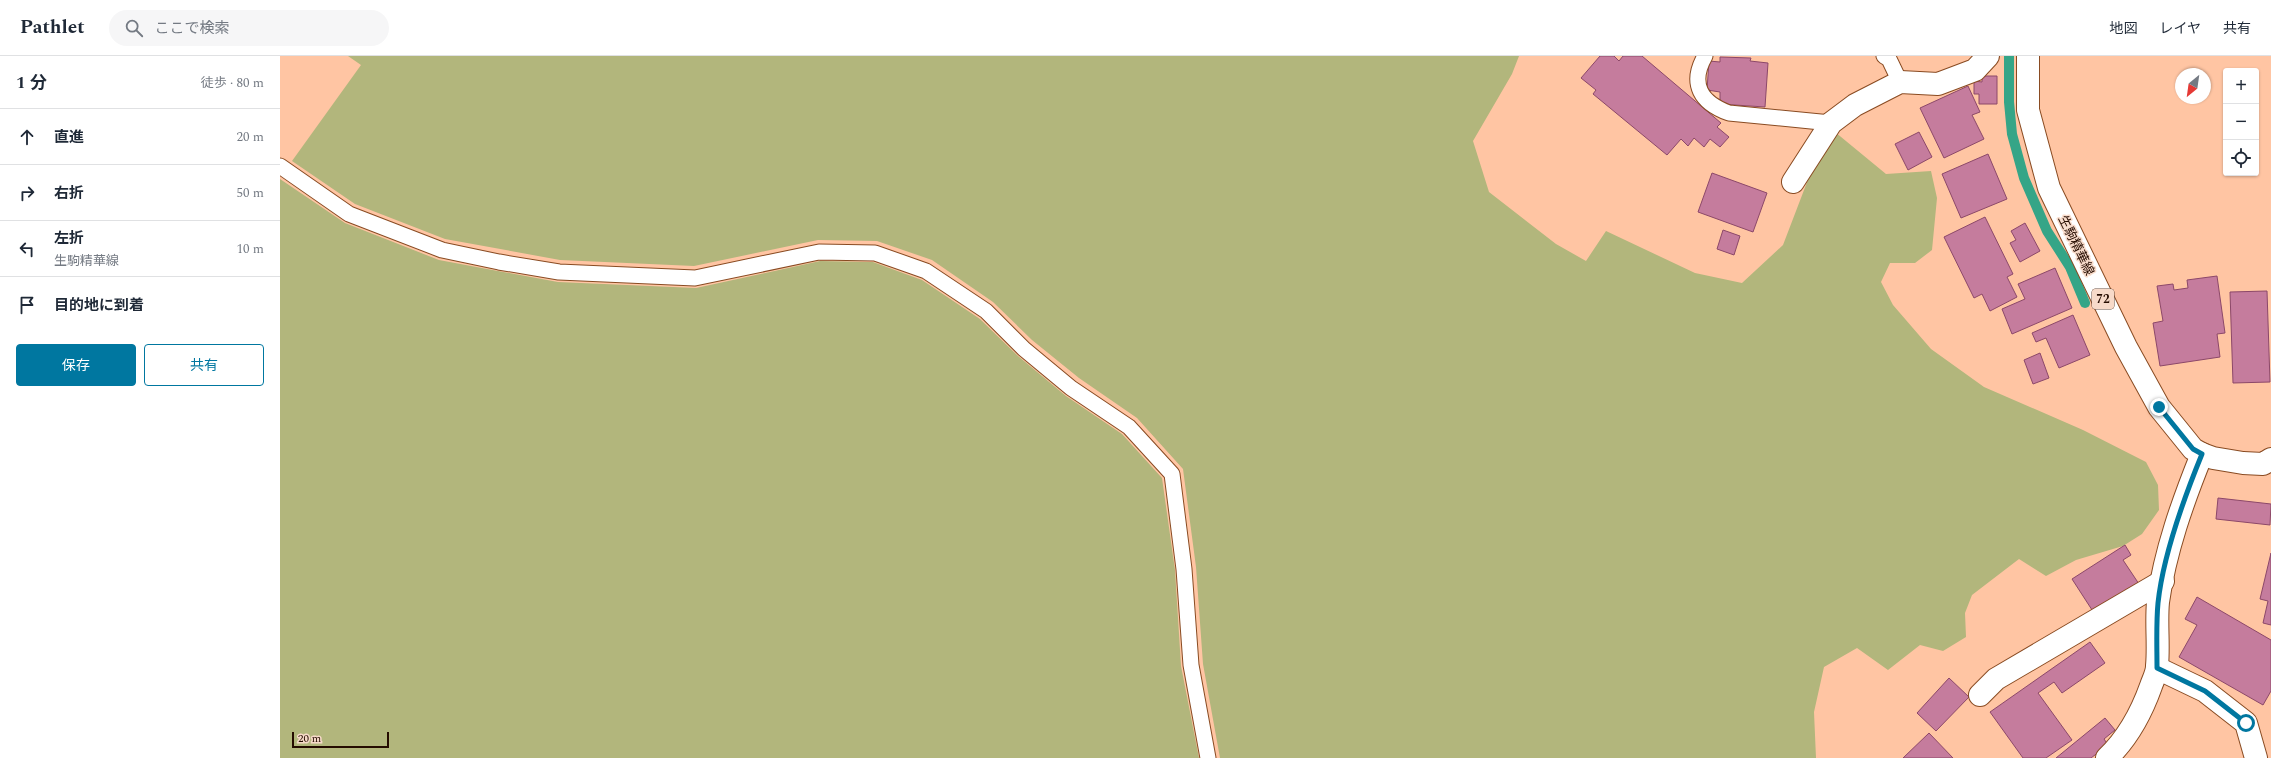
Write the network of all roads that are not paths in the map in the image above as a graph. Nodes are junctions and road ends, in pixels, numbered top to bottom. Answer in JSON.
{"nodes":[{"id":1,"x":1705,"y":56,"type":"edge"},
{"id":2,"x":1884,"y":56,"type":"edge"},
{"id":3,"x":1988,"y":56,"type":"edge"},
{"id":4,"x":2028,"y":56,"type":"edge"},
{"id":5,"x":1900,"y":82,"type":"junction"},
{"id":6,"x":1831,"y":123,"type":"junction"},
{"id":7,"x":280,"y":166,"type":"edge"},
{"id":8,"x":1793,"y":182,"type":"dead end"},
{"id":9,"x":2202,"y":454,"type":"junction"},
{"id":10,"x":2271,"y":459,"type":"edge"},
{"id":11,"x":2163,"y":581,"type":"junction"},
{"id":12,"x":2157,"y":668,"type":"junction"},
{"id":13,"x":1980,"y":695,"type":"dead end"},
{"id":14,"x":1208,"y":758,"type":"edge"},
{"id":15,"x":2107,"y":758,"type":"edge"},
{"id":16,"x":2256,"y":758,"type":"edge"}],
"edges":[{"from":1,"to":6,"type":"lane"},
{"from":2,"to":5,"type":"lane"},
{"from":3,"to":5,"type":"street"},
{"from":4,"to":9,"type":"street","name":"生駒精華線","number":"72"},
{"from":5,"to":6,"type":"street"},
{"from":6,"to":8,"type":"street"},
{"from":7,"to":14,"type":"lane"},
{"from":9,"to":10,"type":"street","name":"生駒精華線","number":"72"},
{"from":9,"to":11,"type":"street"},
{"from":11,"to":12,"type":"street"},
{"from":11,"to":13,"type":"street"},
{"from":12,"to":15,"type":"street"},
{"from":12,"to":16,"type":"street"}]}
